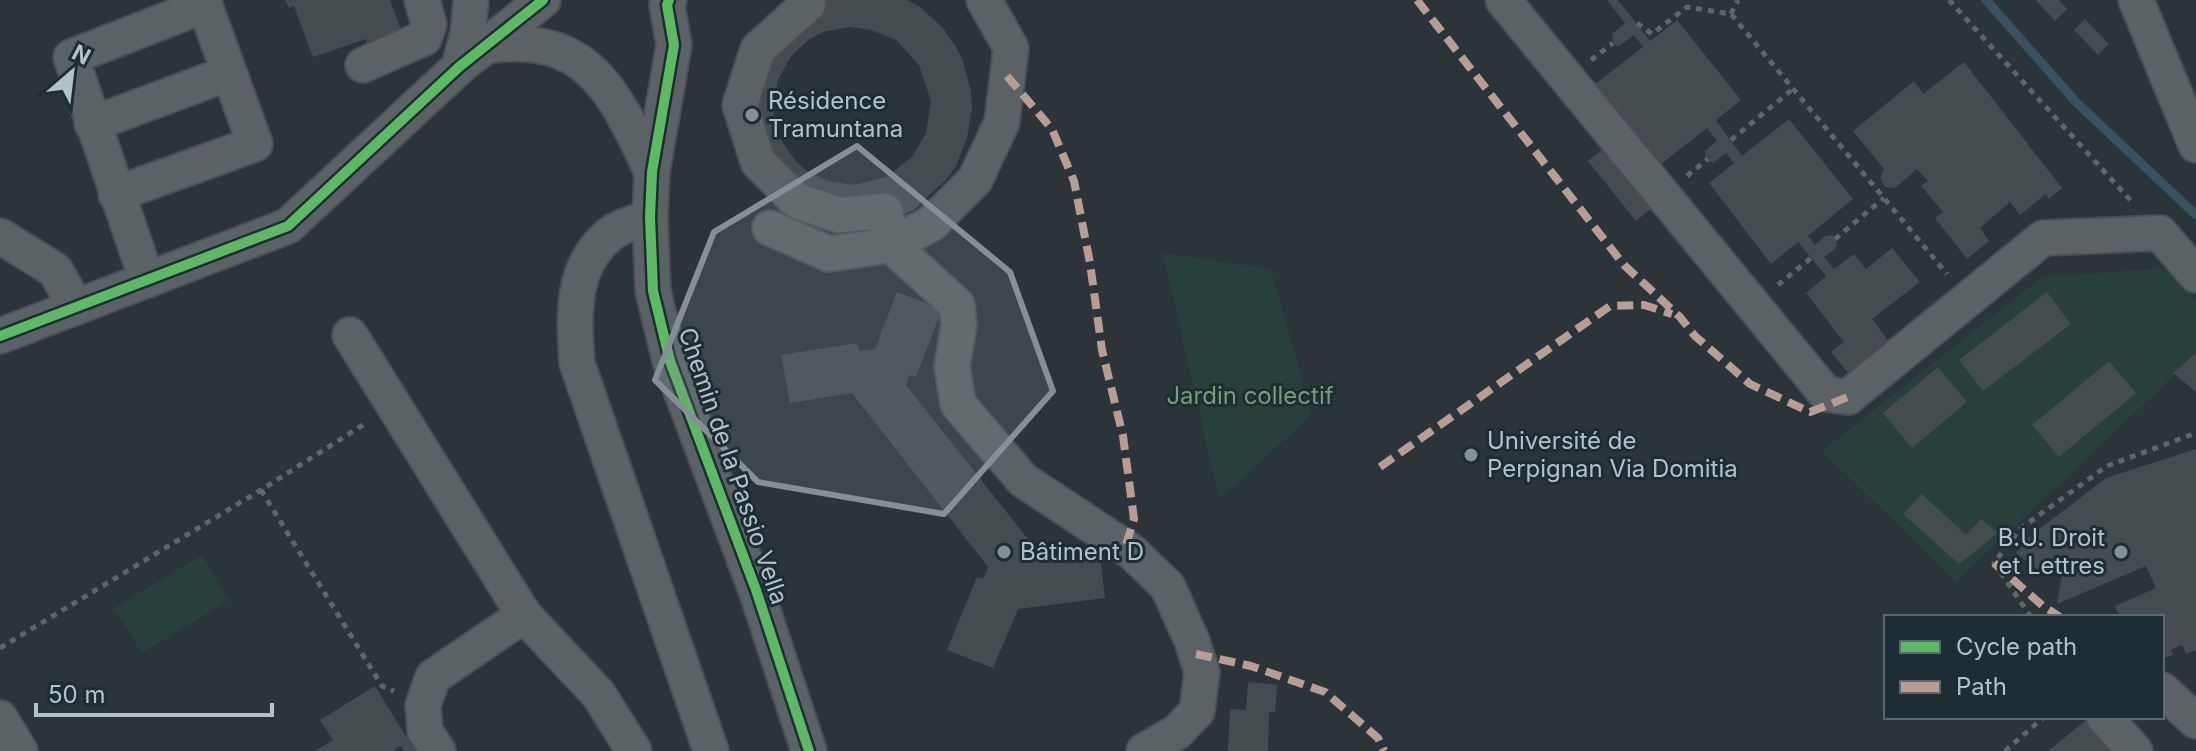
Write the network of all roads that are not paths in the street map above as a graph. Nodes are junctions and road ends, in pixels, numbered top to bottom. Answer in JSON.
{"nodes":[{"id":1,"x":422,"y":0,"type":"edge"},
{"id":2,"x":471,"y":0,"type":"edge"},
{"id":3,"x":543,"y":0,"type":"edge"},
{"id":4,"x":806,"y":0,"type":"edge"},
{"id":5,"x":984,"y":0,"type":"edge"},
{"id":6,"x":1503,"y":0,"type":"edge"},
{"id":7,"x":2136,"y":0,"type":"edge"},
{"id":8,"x":665,"y":2,"type":"edge"},
{"id":9,"x":204,"y":3,"type":"edge"},
{"id":10,"x":471,"y":56,"type":"junction"},
{"id":11,"x":363,"y":65,"type":"dead end"},
{"id":12,"x":229,"y":73,"type":"junction"},
{"id":13,"x":92,"y":124,"type":"junction"},
{"id":14,"x":2196,"y":145,"type":"edge"},
{"id":15,"x":652,"y":172,"type":"junction"},
{"id":16,"x":116,"y":194,"type":"junction"},
{"id":17,"x":650,"y":217,"type":"junction"},
{"id":18,"x":770,"y":228,"type":"dead end"},
{"id":19,"x":0,"y":236,"type":"edge"},
{"id":20,"x":891,"y":245,"type":"junction"},
{"id":21,"x":2196,"y":275,"type":"edge"},
{"id":22,"x":147,"y":280,"type":"junction"},
{"id":23,"x":76,"y":307,"type":"junction"},
{"id":24,"x":350,"y":335,"type":"dead end"},
{"id":25,"x":0,"y":336,"type":"edge"},
{"id":26,"x":524,"y":615,"type":"junction"},
{"id":27,"x":2164,"y":692,"type":"edge"},
{"id":28,"x":0,"y":718,"type":"edge"},
{"id":29,"x":2106,"y":719,"type":"edge"},
{"id":30,"x":2196,"y":721,"type":"edge"},
{"id":31,"x":20,"y":751,"type":"edge"},
{"id":32,"x":438,"y":751,"type":"edge"},
{"id":33,"x":634,"y":751,"type":"edge"},
{"id":34,"x":711,"y":751,"type":"edge"},
{"id":35,"x":809,"y":751,"type":"edge"},
{"id":36,"x":1144,"y":751,"type":"edge"},
{"id":37,"x":2135,"y":751,"type":"edge"}],
"edges":[{"from":1,"to":11,"type":"street"},
{"from":2,"to":10,"type":"street"},
{"from":3,"to":10,"type":"street"},
{"from":4,"to":20,"type":"street"},
{"from":5,"to":20,"type":"street"},
{"from":6,"to":21,"type":"street"},
{"from":7,"to":14,"type":"street"},
{"from":8,"to":15,"type":"street","name":"Chemin de la Passio Vella"},
{"from":9,"to":12,"type":"street"},
{"from":9,"to":13,"type":"street"},
{"from":10,"to":15,"type":"street"},
{"from":10,"to":22,"type":"street"},
{"from":12,"to":13,"type":"street"},
{"from":12,"to":16,"type":"street"},
{"from":13,"to":16,"type":"street"},
{"from":15,"to":17,"type":"street","name":"Chemin de la Passio Vella"},
{"from":16,"to":22,"type":"street"},
{"from":17,"to":34,"type":"street"},
{"from":17,"to":35,"type":"street","name":"Chemin de la Passio Vella"},
{"from":18,"to":20,"type":"street"},
{"from":19,"to":23,"type":"street"},
{"from":20,"to":36,"type":"street"},
{"from":22,"to":23,"type":"street"},
{"from":23,"to":25,"type":"street"},
{"from":24,"to":26,"type":"street"},
{"from":26,"to":32,"type":"street"},
{"from":26,"to":33,"type":"street"},
{"from":27,"to":30,"type":"street"},
{"from":28,"to":31,"type":"street"},
{"from":29,"to":37,"type":"street"}]}
